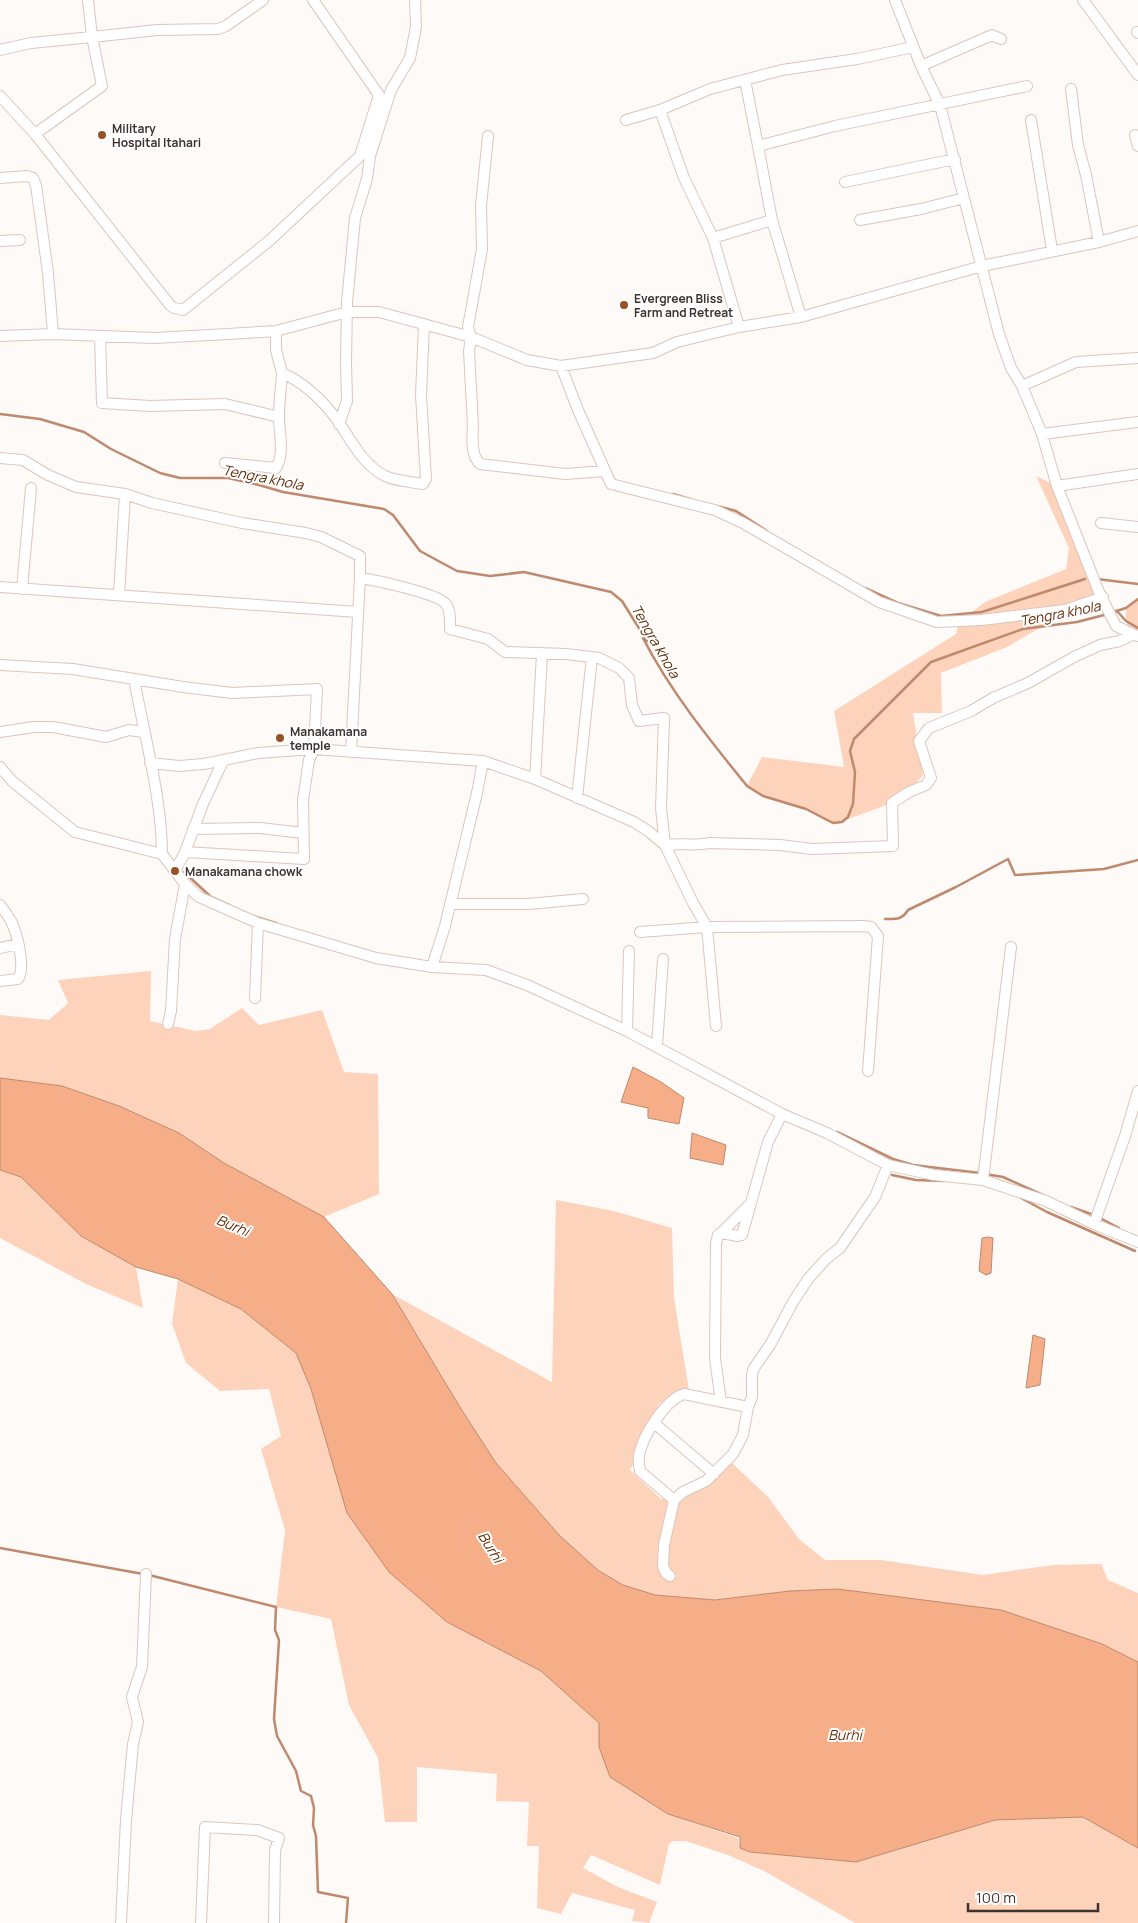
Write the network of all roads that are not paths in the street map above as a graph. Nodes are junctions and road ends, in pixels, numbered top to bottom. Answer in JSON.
{"nodes":[{"id":1,"x":88,"y":0,"type":"edge"},
{"id":2,"x":263,"y":0,"type":"edge"},
{"id":3,"x":314,"y":0,"type":"edge"},
{"id":4,"x":415,"y":0,"type":"edge"},
{"id":5,"x":895,"y":0,"type":"edge"},
{"id":6,"x":1083,"y":0,"type":"edge"},
{"id":7,"x":92,"y":37,"type":"junction"},
{"id":8,"x":1001,"y":39,"type":"dead end"},
{"id":9,"x":913,"y":48,"type":"junction"},
{"id":10,"x":0,"y":50,"type":"edge"},
{"id":11,"x":921,"y":66,"type":"junction"},
{"id":12,"x":1138,"y":75,"type":"edge"},
{"id":13,"x":745,"y":80,"type":"junction"},
{"id":14,"x":1027,"y":86,"type":"dead end"},
{"id":15,"x":1071,"y":88,"type":"dead end"},
{"id":16,"x":0,"y":96,"type":"edge"},
{"id":17,"x":940,"y":105,"type":"junction"},
{"id":18,"x":660,"y":110,"type":"junction"},
{"id":19,"x":626,"y":120,"type":"dead end"},
{"id":20,"x":1031,"y":120,"type":"dead end"},
{"id":21,"x":35,"y":134,"type":"junction"},
{"id":22,"x":1135,"y":135,"type":"dead end"},
{"id":23,"x":488,"y":136,"type":"dead end"},
{"id":24,"x":758,"y":146,"type":"junction"},
{"id":25,"x":1138,"y":146,"type":"edge"},
{"id":26,"x":955,"y":159,"type":"junction"},
{"id":27,"x":0,"y":178,"type":"edge"},
{"id":28,"x":845,"y":182,"type":"dead end"},
{"id":29,"x":964,"y":198,"type":"junction"},
{"id":30,"x":772,"y":220,"type":"junction"},
{"id":31,"x":860,"y":220,"type":"dead end"},
{"id":32,"x":1138,"y":231,"type":"edge"},
{"id":33,"x":713,"y":238,"type":"junction"},
{"id":34,"x":20,"y":240,"type":"dead end"},
{"id":35,"x":0,"y":241,"type":"edge"},
{"id":36,"x":1099,"y":242,"type":"junction"},
{"id":37,"x":1052,"y":250,"type":"junction"},
{"id":38,"x":982,"y":266,"type":"junction"},
{"id":39,"x":348,"y":312,"type":"junction"},
{"id":40,"x":801,"y":317,"type":"junction"},
{"id":41,"x":424,"y":324,"type":"junction"},
{"id":42,"x":739,"y":327,"type":"junction"},
{"id":43,"x":276,"y":331,"type":"junction"},
{"id":44,"x":53,"y":334,"type":"junction"},
{"id":45,"x":0,"y":336,"type":"edge"},
{"id":46,"x":100,"y":336,"type":"junction"},
{"id":47,"x":471,"y":337,"type":"junction"},
{"id":48,"x":1138,"y":358,"type":"edge"},
{"id":49,"x":561,"y":366,"type":"junction"},
{"id":50,"x":282,"y":373,"type":"junction"},
{"id":51,"x":1022,"y":386,"type":"junction"},
{"id":52,"x":279,"y":417,"type":"junction"},
{"id":53,"x":1138,"y":422,"type":"edge"},
{"id":54,"x":339,"y":424,"type":"junction"},
{"id":55,"x":1042,"y":434,"type":"junction"},
{"id":56,"x":0,"y":458,"type":"edge"},
{"id":57,"x":225,"y":463,"type":"dead end"},
{"id":58,"x":605,"y":471,"type":"junction"},
{"id":59,"x":1138,"y":474,"type":"edge"},
{"id":60,"x":1057,"y":486,"type":"junction"},
{"id":61,"x":31,"y":488,"type":"dead end"},
{"id":62,"x":125,"y":494,"type":"junction"},
{"id":63,"x":1101,"y":523,"type":"dead end"},
{"id":64,"x":1138,"y":527,"type":"edge"},
{"id":65,"x":360,"y":578,"type":"junction"},
{"id":66,"x":0,"y":587,"type":"edge"},
{"id":67,"x":22,"y":589,"type":"junction"},
{"id":68,"x":119,"y":595,"type":"junction"},
{"id":69,"x":1103,"y":597,"type":"junction"},
{"id":70,"x":358,"y":612,"type":"junction"},
{"id":71,"x":1135,"y":636,"type":"edge"},
{"id":72,"x":542,"y":654,"type":"junction"},
{"id":73,"x":592,"y":658,"type":"junction"},
{"id":74,"x":0,"y":665,"type":"edge"},
{"id":75,"x":134,"y":679,"type":"junction"},
{"id":76,"x":0,"y":732,"type":"edge"},
{"id":77,"x":144,"y":732,"type":"junction"},
{"id":78,"x":314,"y":749,"type":"junction"},
{"id":79,"x":351,"y":752,"type":"junction"},
{"id":80,"x":223,"y":761,"type":"junction"},
{"id":81,"x":482,"y":761,"type":"junction"},
{"id":82,"x":150,"y":763,"type":"junction"},
{"id":83,"x":0,"y":767,"type":"edge"},
{"id":84,"x":535,"y":779,"type":"junction"},
{"id":85,"x":577,"y":798,"type":"junction"},
{"id":86,"x":193,"y":829,"type":"junction"},
{"id":87,"x":303,"y":833,"type":"junction"},
{"id":88,"x":665,"y":845,"type":"junction"},
{"id":89,"x":186,"y":852,"type":"junction"},
{"id":90,"x":162,"y":854,"type":"junction"},
{"id":91,"x":175,"y":871,"type":"junction"},
{"id":92,"x":185,"y":884,"type":"junction"},
{"id":93,"x":583,"y":899,"type":"dead end"},
{"id":94,"x":450,"y":904,"type":"junction"},
{"id":95,"x":0,"y":905,"type":"edge"},
{"id":96,"x":258,"y":924,"type":"junction"},
{"id":97,"x":708,"y":926,"type":"junction"},
{"id":98,"x":640,"y":932,"type":"dead end"},
{"id":99,"x":18,"y":944,"type":"junction"},
{"id":100,"x":1011,"y":947,"type":"dead end"},
{"id":101,"x":0,"y":948,"type":"edge"},
{"id":102,"x":629,"y":951,"type":"dead end"},
{"id":103,"x":663,"y":959,"type":"dead end"},
{"id":104,"x":432,"y":966,"type":"junction"},
{"id":105,"x":0,"y":981,"type":"edge"},
{"id":106,"x":255,"y":998,"type":"dead end"},
{"id":107,"x":168,"y":1024,"type":"dead end"},
{"id":108,"x":716,"y":1026,"type":"dead end"},
{"id":109,"x":627,"y":1031,"type":"junction"},
{"id":110,"x":657,"y":1046,"type":"junction"},
{"id":111,"x":868,"y":1071,"type":"dead end"},
{"id":112,"x":1138,"y":1091,"type":"edge"},
{"id":113,"x":782,"y":1114,"type":"junction"},
{"id":114,"x":888,"y":1165,"type":"junction"},
{"id":115,"x":984,"y":1176,"type":"junction"},
{"id":116,"x":749,"y":1206,"type":"junction"},
{"id":117,"x":1094,"y":1224,"type":"junction"},
{"id":118,"x":721,"y":1234,"type":"junction"},
{"id":119,"x":1136,"y":1238,"type":"edge"},
{"id":120,"x":721,"y":1402,"type":"junction"},
{"id":121,"x":748,"y":1407,"type":"junction"},
{"id":122,"x":654,"y":1424,"type":"junction"},
{"id":123,"x":714,"y":1474,"type":"junction"},
{"id":124,"x":674,"y":1500,"type":"junction"},
{"id":125,"x":146,"y":1574,"type":"dead end"},
{"id":126,"x":670,"y":1576,"type":"dead end"},
{"id":127,"x":121,"y":1923,"type":"edge"},
{"id":128,"x":200,"y":1923,"type":"edge"},
{"id":129,"x":274,"y":1923,"type":"edge"}],
"edges":[{"from":1,"to":7,"type":"street"},
{"from":2,"to":7,"type":"street"},
{"from":3,"to":21,"type":"street"},
{"from":4,"to":39,"type":"street"},
{"from":5,"to":9,"type":"street"},
{"from":6,"to":12,"type":"street"},
{"from":7,"to":10,"type":"street"},
{"from":7,"to":21,"type":"street"},
{"from":8,"to":11,"type":"street"},
{"from":9,"to":11,"type":"street"},
{"from":9,"to":13,"type":"street"},
{"from":11,"to":17,"type":"street"},
{"from":13,"to":18,"type":"street"},
{"from":13,"to":24,"type":"street"},
{"from":14,"to":17,"type":"street"},
{"from":15,"to":36,"type":"street"},
{"from":16,"to":21,"type":"street"},
{"from":17,"to":24,"type":"street"},
{"from":17,"to":26,"type":"street"},
{"from":18,"to":19,"type":"street"},
{"from":18,"to":33,"type":"street"},
{"from":20,"to":37,"type":"street"},
{"from":22,"to":25,"type":"street"},
{"from":23,"to":47,"type":"street"},
{"from":24,"to":30,"type":"street"},
{"from":26,"to":28,"type":"street"},
{"from":26,"to":29,"type":"street"},
{"from":27,"to":44,"type":"street"},
{"from":29,"to":31,"type":"street"},
{"from":29,"to":38,"type":"street"},
{"from":30,"to":33,"type":"street"},
{"from":30,"to":40,"type":"street"},
{"from":32,"to":36,"type":"street"},
{"from":33,"to":42,"type":"street"},
{"from":34,"to":35,"type":"street"},
{"from":36,"to":37,"type":"street"},
{"from":37,"to":38,"type":"street"},
{"from":38,"to":40,"type":"street"},
{"from":38,"to":51,"type":"street"},
{"from":39,"to":41,"type":"street"},
{"from":39,"to":43,"type":"street"},
{"from":39,"to":54,"type":"street"},
{"from":40,"to":42,"type":"street"},
{"from":41,"to":47,"type":"street"},
{"from":41,"to":54,"type":"street"},
{"from":42,"to":49,"type":"street"},
{"from":43,"to":46,"type":"street"},
{"from":43,"to":50,"type":"street"},
{"from":44,"to":45,"type":"street"},
{"from":44,"to":46,"type":"street"},
{"from":46,"to":52,"type":"street"},
{"from":47,"to":49,"type":"street"},
{"from":47,"to":58,"type":"street"},
{"from":48,"to":51,"type":"street"},
{"from":49,"to":58,"type":"street"},
{"from":50,"to":52,"type":"street"},
{"from":50,"to":54,"type":"street"},
{"from":51,"to":55,"type":"street"},
{"from":52,"to":57,"type":"street"},
{"from":53,"to":55,"type":"street"},
{"from":55,"to":60,"type":"street"},
{"from":56,"to":62,"type":"street"},
{"from":58,"to":69,"type":"street"},
{"from":59,"to":60,"type":"street"},
{"from":60,"to":69,"type":"street"},
{"from":61,"to":67,"type":"street"},
{"from":62,"to":65,"type":"street"},
{"from":62,"to":68,"type":"street"},
{"from":63,"to":64,"type":"street"},
{"from":65,"to":70,"type":"street"},
{"from":65,"to":72,"type":"street"},
{"from":66,"to":67,"type":"street"},
{"from":67,"to":68,"type":"street"},
{"from":68,"to":70,"type":"street"},
{"from":69,"to":71,"type":"street"},
{"from":70,"to":79,"type":"street"},
{"from":71,"to":88,"type":"street"},
{"from":72,"to":73,"type":"street"},
{"from":72,"to":84,"type":"street"},
{"from":73,"to":85,"type":"street"},
{"from":73,"to":88,"type":"street"},
{"from":74,"to":75,"type":"street"},
{"from":75,"to":77,"type":"street"},
{"from":75,"to":78,"type":"street"},
{"from":76,"to":77,"type":"street"},
{"from":77,"to":82,"type":"street"},
{"from":78,"to":79,"type":"street"},
{"from":78,"to":80,"type":"street"},
{"from":78,"to":87,"type":"street"},
{"from":79,"to":81,"type":"street"},
{"from":80,"to":82,"type":"street"},
{"from":80,"to":86,"type":"street"},
{"from":81,"to":84,"type":"street"},
{"from":81,"to":94,"type":"street"},
{"from":82,"to":90,"type":"street"},
{"from":83,"to":90,"type":"street"},
{"from":84,"to":85,"type":"street"},
{"from":85,"to":88,"type":"street"},
{"from":86,"to":87,"type":"street"},
{"from":86,"to":89,"type":"street"},
{"from":87,"to":89,"type":"street"},
{"from":88,"to":97,"type":"street"},
{"from":89,"to":91,"type":"street"},
{"from":90,"to":91,"type":"street"},
{"from":91,"to":92,"type":"street"},
{"from":92,"to":96,"type":"street"},
{"from":92,"to":107,"type":"street"},
{"from":93,"to":94,"type":"street"},
{"from":94,"to":104,"type":"street"},
{"from":95,"to":99,"type":"street"},
{"from":96,"to":104,"type":"street"},
{"from":96,"to":106,"type":"street"},
{"from":97,"to":98,"type":"street"},
{"from":97,"to":108,"type":"street"},
{"from":97,"to":111,"type":"street"},
{"from":99,"to":101,"type":"street"},
{"from":99,"to":105,"type":"street"},
{"from":100,"to":115,"type":"street"},
{"from":102,"to":109,"type":"street"},
{"from":103,"to":110,"type":"street"},
{"from":104,"to":109,"type":"street"},
{"from":109,"to":110,"type":"street"},
{"from":110,"to":113,"type":"street"},
{"from":112,"to":117,"type":"street"},
{"from":113,"to":114,"type":"street"},
{"from":113,"to":116,"type":"street"},
{"from":114,"to":115,"type":"street"},
{"from":114,"to":121,"type":"street"},
{"from":115,"to":117,"type":"street"},
{"from":116,"to":118,"type":"street"},
{"from":116,"to":118,"type":"street"},
{"from":117,"to":119,"type":"street"},
{"from":118,"to":120,"type":"street"},
{"from":120,"to":121,"type":"street"},
{"from":120,"to":122,"type":"street"},
{"from":121,"to":123,"type":"street"},
{"from":122,"to":123,"type":"street"},
{"from":122,"to":124,"type":"street"},
{"from":123,"to":124,"type":"street"},
{"from":124,"to":126,"type":"street"},
{"from":125,"to":127,"type":"street"},
{"from":128,"to":129,"type":"street"}]}
